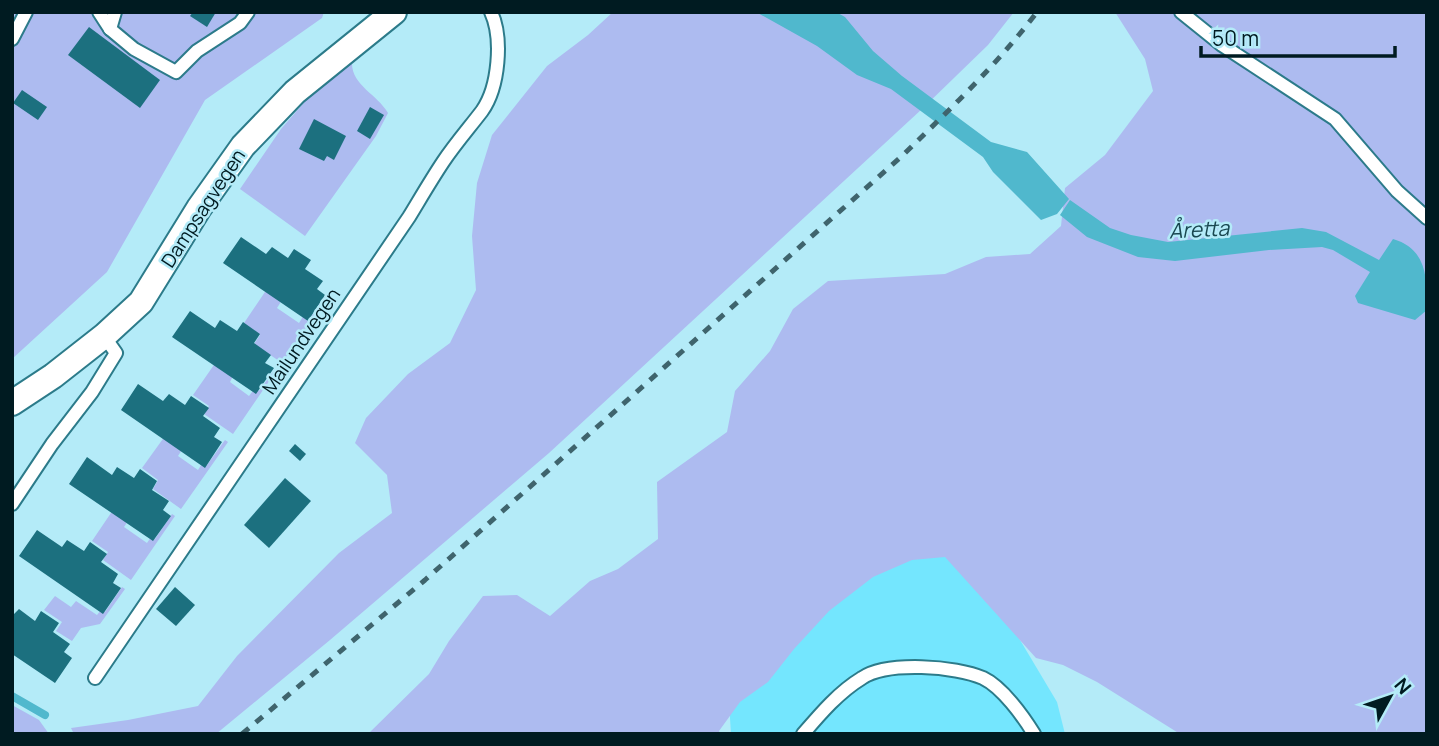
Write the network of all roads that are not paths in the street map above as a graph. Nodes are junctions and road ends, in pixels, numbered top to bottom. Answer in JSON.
{"nodes":[{"id":1,"x":26,"y":12,"type":"edge"},
{"id":2,"x":99,"y":12,"type":"edge"},
{"id":3,"x":115,"y":12,"type":"edge"},
{"id":4,"x":248,"y":12,"type":"edge"},
{"id":5,"x":394,"y":12,"type":"edge"},
{"id":6,"x":491,"y":12,"type":"edge"},
{"id":7,"x":1181,"y":12,"type":"edge"},
{"id":8,"x":110,"y":29,"type":"junction"},
{"id":9,"x":12,"y":38,"type":"edge"},
{"id":10,"x":1427,"y":218,"type":"edge"},
{"id":11,"x":104,"y":336,"type":"junction"},
{"id":12,"x":12,"y":403,"type":"edge"},
{"id":13,"x":12,"y":504,"type":"edge"},
{"id":14,"x":95,"y":677,"type":"dead end"},
{"id":15,"x":803,"y":734,"type":"edge"},
{"id":16,"x":1034,"y":734,"type":"edge"}],
"edges":[{"from":1,"to":9,"type":"lane"},
{"from":2,"to":8,"type":"lane"},
{"from":3,"to":8,"type":"lane"},
{"from":4,"to":8,"type":"lane"},
{"from":5,"to":11,"type":"street","name":"Dampsagvegen"},
{"from":6,"to":14,"type":"lane","name":"Mailundvegen"},
{"from":7,"to":10,"type":"lane"},
{"from":11,"to":12,"type":"street","name":"Dampsagvegen"},
{"from":11,"to":13,"type":"lane"},
{"from":15,"to":16,"type":"lane"}]}
